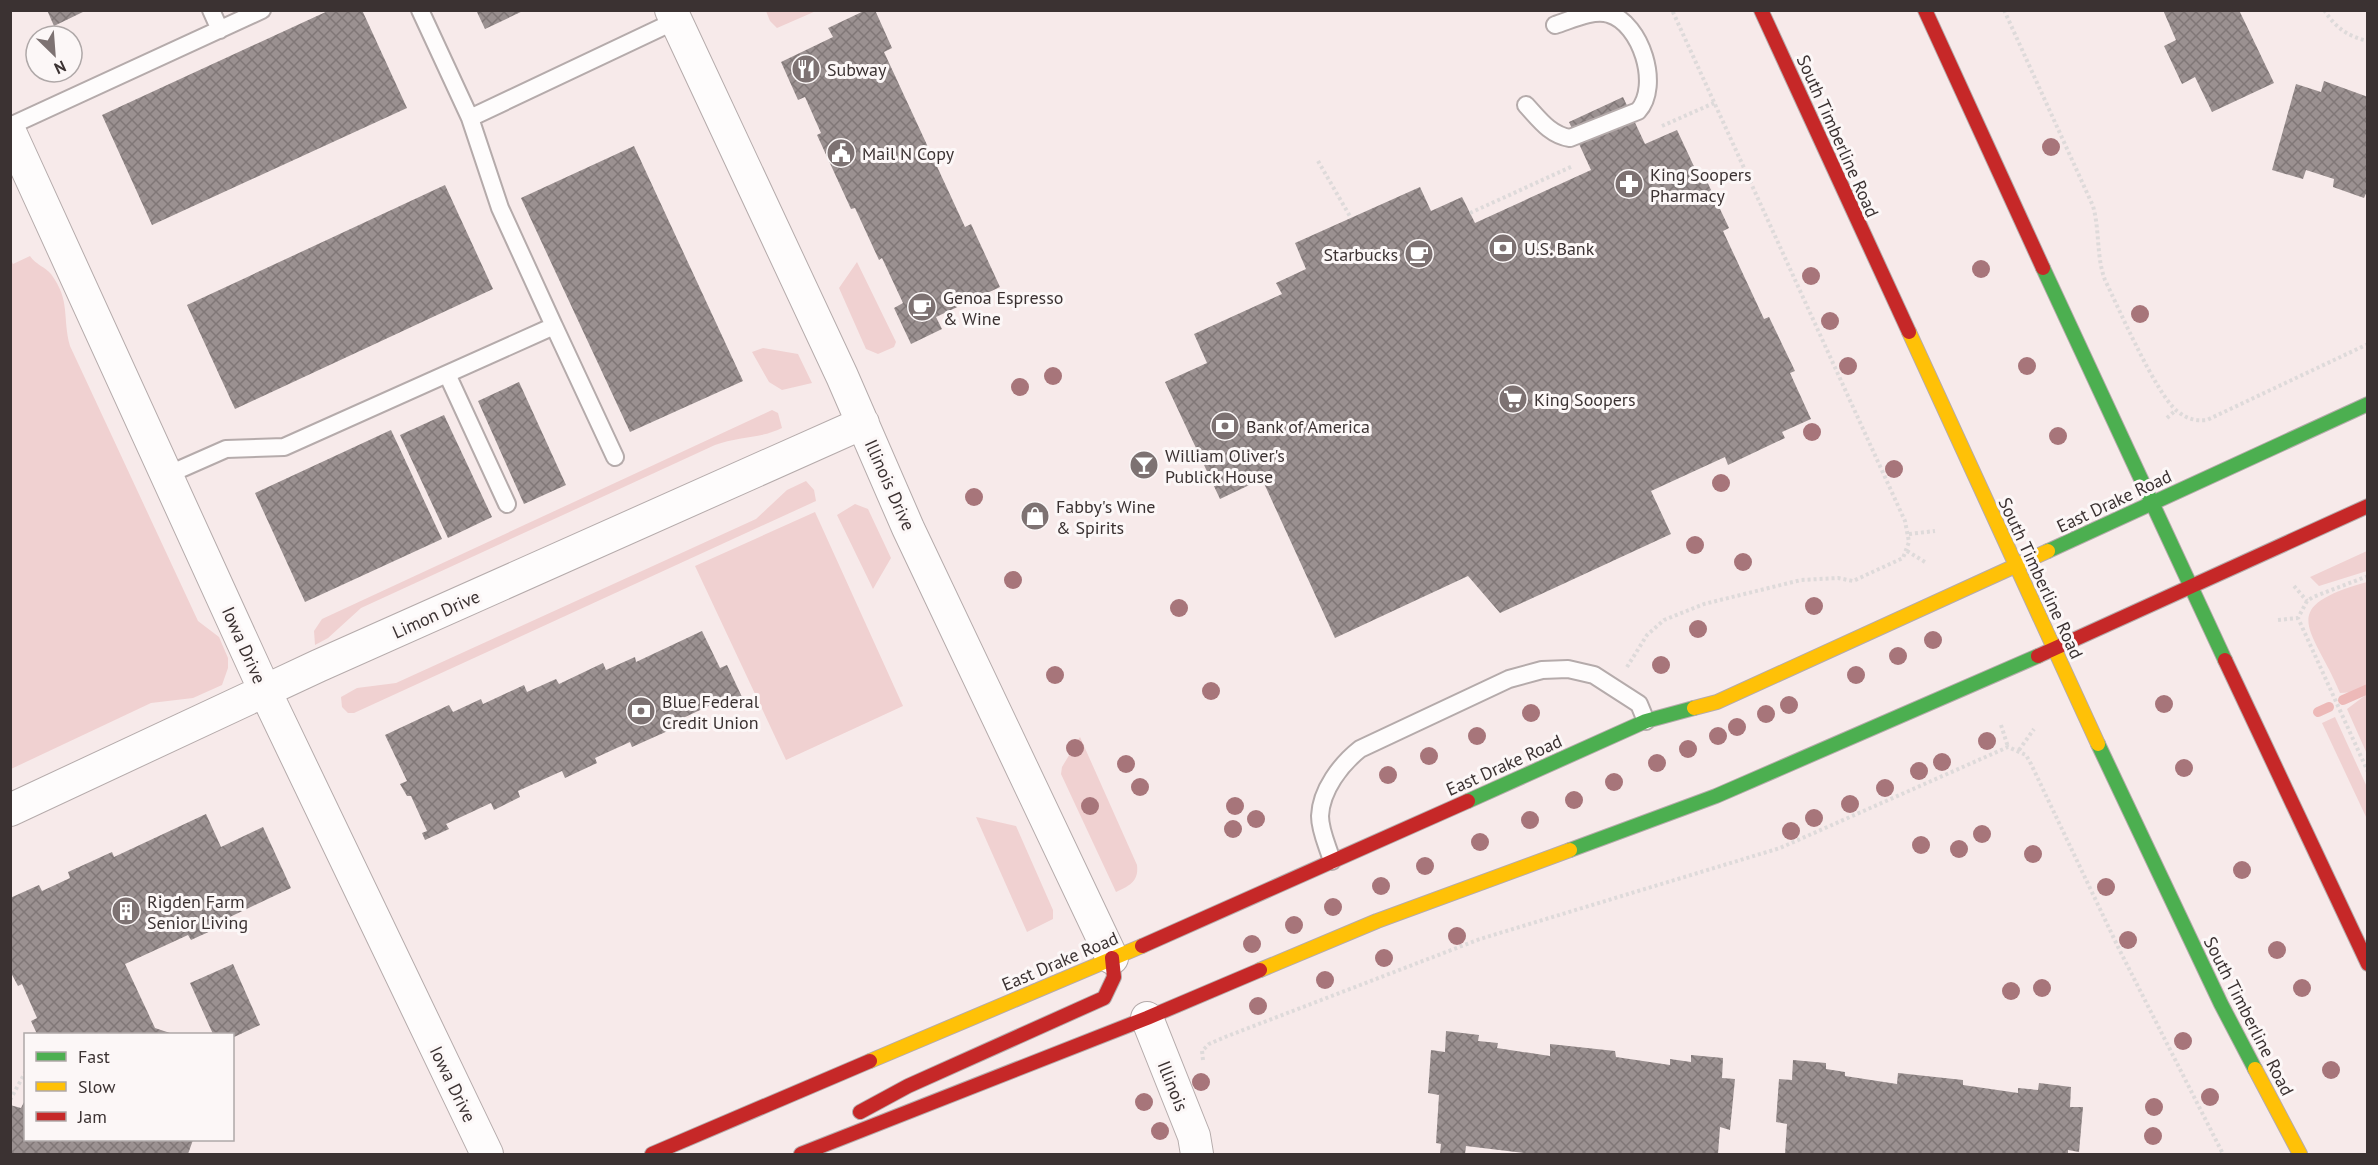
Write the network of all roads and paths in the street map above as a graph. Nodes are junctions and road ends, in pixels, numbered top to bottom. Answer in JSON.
{"nodes":[{"id":1,"x":211,"y":10,"type":"edge"},
{"id":2,"x":262,"y":10,"type":"edge"},
{"id":3,"x":420,"y":10,"type":"edge"},
{"id":4,"x":1672,"y":10,"type":"edge"},
{"id":5,"x":1761,"y":10,"type":"edge"},
{"id":6,"x":1924,"y":10,"type":"edge"},
{"id":7,"x":2004,"y":10,"type":"edge"},
{"id":8,"x":2324,"y":10,"type":"edge"},
{"id":9,"x":673,"y":16,"type":"edge"},
{"id":10,"x":1556,"y":26,"type":"dead end"},
{"id":11,"x":220,"y":30,"type":"junction"},
{"id":12,"x":2367,"y":41,"type":"edge"},
{"id":13,"x":1526,"y":105,"type":"dead end"},
{"id":14,"x":470,"y":118,"type":"junction"},
{"id":15,"x":10,"y":126,"type":"edge"},
{"id":16,"x":10,"y":132,"type":"edge"},
{"id":17,"x":1318,"y":161,"type":"dead end"},
{"id":18,"x":1351,"y":218,"type":"dead end"},
{"id":19,"x":554,"y":326,"type":"junction"},
{"id":20,"x":2367,"y":344,"type":"edge"},
{"id":21,"x":447,"y":374,"type":"junction"},
{"id":22,"x":2367,"y":404,"type":"edge"},
{"id":23,"x":2176,"y":410,"type":"junction"},
{"id":24,"x":2167,"y":418,"type":"dead end"},
{"id":25,"x":2198,"y":421,"type":"junction"},
{"id":26,"x":863,"y":423,"type":"junction"},
{"id":27,"x":2199,"y":428,"type":"dead end"},
{"id":28,"x":615,"y":457,"type":"dead end"},
{"id":29,"x":167,"y":475,"type":"junction"},
{"id":30,"x":507,"y":504,"type":"dead end"},
{"id":31,"x":2151,"y":504,"type":"junction"},
{"id":32,"x":2367,"y":506,"type":"edge"},
{"id":33,"x":1935,"y":531,"type":"dead end"},
{"id":34,"x":1909,"y":534,"type":"junction"},
{"id":35,"x":1907,"y":551,"type":"junction"},
{"id":36,"x":1925,"y":562,"type":"dead end"},
{"id":37,"x":2014,"y":566,"type":"junction"},
{"id":38,"x":2367,"y":576,"type":"edge"},
{"id":39,"x":2190,"y":586,"type":"junction"},
{"id":40,"x":2294,"y":586,"type":"dead end"},
{"id":41,"x":2307,"y":601,"type":"junction"},
{"id":42,"x":2298,"y":618,"type":"junction"},
{"id":43,"x":2278,"y":620,"type":"dead end"},
{"id":44,"x":2053,"y":649,"type":"junction"},
{"id":45,"x":1625,"y":670,"type":"dead end"},
{"id":46,"x":265,"y":691,"type":"junction"},
{"id":47,"x":1646,"y":721,"type":"junction"},
{"id":48,"x":2001,"y":725,"type":"dead end"},
{"id":49,"x":2034,"y":729,"type":"dead end"},
{"id":50,"x":2008,"y":747,"type":"junction"},
{"id":51,"x":2019,"y":750,"type":"junction"},
{"id":52,"x":2367,"y":772,"type":"edge"},
{"id":53,"x":10,"y":810,"type":"edge"},
{"id":54,"x":1332,"y":861,"type":"junction"},
{"id":55,"x":1112,"y":958,"type":"junction"},
{"id":56,"x":2367,"y":964,"type":"edge"},
{"id":57,"x":1147,"y":1018,"type":"junction"},
{"id":58,"x":1206,"y":1071,"type":"dead end"},
{"id":59,"x":24,"y":1075,"type":"edge"},
{"id":60,"x":10,"y":1100,"type":"edge"},
{"id":61,"x":487,"y":1155,"type":"edge"},
{"id":62,"x":652,"y":1155,"type":"edge"},
{"id":63,"x":793,"y":1155,"type":"edge"},
{"id":64,"x":801,"y":1155,"type":"edge"},
{"id":65,"x":1197,"y":1155,"type":"edge"},
{"id":66,"x":2223,"y":1155,"type":"edge"},
{"id":67,"x":2300,"y":1155,"type":"edge"}],
"edges":[{"from":1,"to":11,"type":"lane"},
{"from":2,"to":11,"type":"lane"},
{"from":3,"to":14,"type":"lane"},
{"from":4,"to":34,"type":"path"},
{"from":5,"to":37,"type":"main road","name":"South Timberline Road"},
{"from":6,"to":31,"type":"main road"},
{"from":7,"to":23,"type":"path"},
{"from":8,"to":12,"type":"path"},
{"from":9,"to":14,"type":"lane"},
{"from":9,"to":26,"type":"street","name":"Illinois Drive"},
{"from":10,"to":13,"type":"lane"},
{"from":11,"to":15,"type":"lane"},
{"from":14,"to":19,"type":"lane"},
{"from":16,"to":29,"type":"street","name":"Iowa Drive"},
{"from":17,"to":18,"type":"path"},
{"from":19,"to":21,"type":"lane"},
{"from":19,"to":28,"type":"lane"},
{"from":20,"to":25,"type":"path"},
{"from":21,"to":29,"type":"lane"},
{"from":21,"to":30,"type":"lane"},
{"from":22,"to":31,"type":"main road","name":"East Drake Road"},
{"from":23,"to":24,"type":"path"},
{"from":23,"to":25,"type":"path"},
{"from":25,"to":27,"type":"path"},
{"from":26,"to":46,"type":"street","name":"Limon Drive"},
{"from":26,"to":55,"type":"street","name":"Illinois Drive"},
{"from":29,"to":46,"type":"street","name":"Iowa Drive"},
{"from":31,"to":37,"type":"main road","name":"East Drake Road"},
{"from":31,"to":39,"type":"main road"},
{"from":32,"to":39,"type":"main road"},
{"from":33,"to":34,"type":"path"},
{"from":34,"to":35,"type":"path"},
{"from":35,"to":36,"type":"path"},
{"from":35,"to":45,"type":"path"},
{"from":37,"to":44,"type":"main road","name":"South Timberline Road"},
{"from":37,"to":47,"type":"main road","name":"East Drake Road"},
{"from":38,"to":41,"type":"path"},
{"from":39,"to":44,"type":"main road"},
{"from":39,"to":56,"type":"main road"},
{"from":40,"to":41,"type":"path"},
{"from":41,"to":42,"type":"path"},
{"from":42,"to":43,"type":"path"},
{"from":42,"to":52,"type":"path"},
{"from":44,"to":57,"type":"main road"},
{"from":44,"to":67,"type":"main road","name":"South Timberline Road"},
{"from":46,"to":53,"type":"street","name":"Limon Drive"},
{"from":46,"to":61,"type":"street","name":"Iowa Drive"},
{"from":47,"to":54,"type":"main road","name":"East Drake Road"},
{"from":47,"to":54,"type":"lane"},
{"from":48,"to":50,"type":"path"},
{"from":49,"to":51,"type":"path"},
{"from":50,"to":51,"type":"path"},
{"from":50,"to":58,"type":"path"},
{"from":51,"to":66,"type":"path"},
{"from":54,"to":55,"type":"main road","name":"East Drake Road"},
{"from":55,"to":62,"type":"main road","name":"East Drake Road"},
{"from":55,"to":63,"type":"main road"},
{"from":57,"to":64,"type":"main road"},
{"from":57,"to":65,"type":"street","name":"Illinois"},
{"from":59,"to":60,"type":"path"}]}
